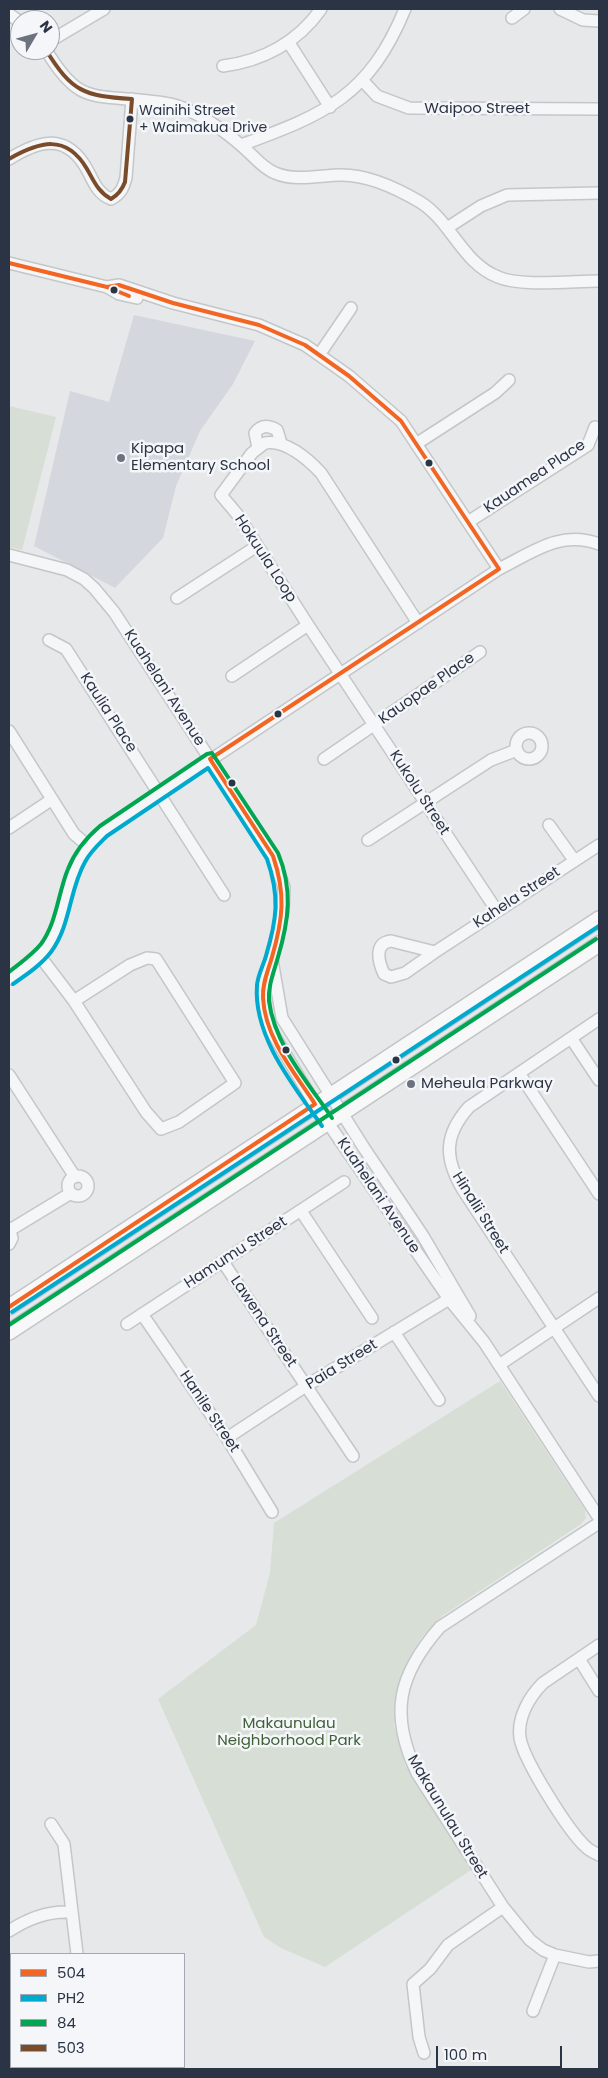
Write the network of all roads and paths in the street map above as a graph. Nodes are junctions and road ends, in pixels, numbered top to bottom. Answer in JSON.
{"nodes":[{"id":1,"x":104,"y":9,"type":"edge"},
{"id":2,"x":321,"y":9,"type":"edge"},
{"id":3,"x":405,"y":9,"type":"edge"},
{"id":4,"x":524,"y":9,"type":"edge"},
{"id":5,"x":560,"y":9,"type":"edge"},
{"id":6,"x":512,"y":18,"type":"dead end"},
{"id":7,"x":599,"y":21,"type":"edge"},
{"id":8,"x":60,"y":34,"type":"edge"},
{"id":9,"x":289,"y":43,"type":"junction"},
{"id":10,"x":52,"y":60,"type":"edge"},
{"id":11,"x":223,"y":66,"type":"dead end"},
{"id":12,"x":363,"y":81,"type":"junction"},
{"id":13,"x":132,"y":99,"type":"junction"},
{"id":14,"x":330,"y":107,"type":"junction"},
{"id":15,"x":599,"y":109,"type":"edge"},
{"id":16,"x":241,"y":145,"type":"junction"},
{"id":17,"x":9,"y":159,"type":"edge"},
{"id":18,"x":599,"y":193,"type":"edge"},
{"id":19,"x":447,"y":228,"type":"junction"},
{"id":20,"x":9,"y":263,"type":"edge"},
{"id":21,"x":599,"y":281,"type":"edge"},
{"id":22,"x":351,"y":308,"type":"dead end"},
{"id":23,"x":319,"y":354,"type":"junction"},
{"id":24,"x":509,"y":380,"type":"dead end"},
{"id":25,"x":595,"y":427,"type":"dead end"},
{"id":26,"x":280,"y":443,"type":"junction"},
{"id":27,"x":416,"y":444,"type":"junction"},
{"id":28,"x":258,"y":448,"type":"junction"},
{"id":29,"x":468,"y":522,"type":"junction"},
{"id":30,"x":599,"y":544,"type":"edge"},
{"id":31,"x":257,"y":546,"type":"junction"},
{"id":32,"x":9,"y":555,"type":"edge"},
{"id":33,"x":499,"y":569,"type":"junction"},
{"id":34,"x":177,"y":598,"type":"dead end"},
{"id":35,"x":418,"y":622,"type":"junction"},
{"id":36,"x":308,"y":625,"type":"junction"},
{"id":37,"x":50,"y":640,"type":"dead end"},
{"id":38,"x":480,"y":652,"type":"dead end"},
{"id":39,"x":342,"y":674,"type":"junction"},
{"id":40,"x":232,"y":676,"type":"dead end"},
{"id":41,"x":374,"y":726,"type":"junction"},
{"id":42,"x":9,"y":731,"type":"edge"},
{"id":43,"x":517,"y":750,"type":"dead end"},
{"id":44,"x":210,"y":758,"type":"junction"},
{"id":45,"x":324,"y":759,"type":"dead end"},
{"id":46,"x":160,"y":793,"type":"junction"},
{"id":47,"x":51,"y":800,"type":"junction"},
{"id":48,"x":426,"y":804,"type":"junction"},
{"id":49,"x":549,"y":825,"type":"dead end"},
{"id":50,"x":9,"y":828,"type":"edge"},
{"id":51,"x":368,"y":840,"type":"dead end"},
{"id":52,"x":87,"y":845,"type":"junction"},
{"id":53,"x":599,"y":845,"type":"edge"},
{"id":54,"x":574,"y":860,"type":"junction"},
{"id":55,"x":224,"y":895,"type":"dead end"},
{"id":56,"x":497,"y":911,"type":"junction"},
{"id":57,"x":599,"y":919,"type":"edge"},
{"id":58,"x":599,"y":944,"type":"edge"},
{"id":59,"x":434,"y":952,"type":"junction"},
{"id":60,"x":39,"y":955,"type":"junction"},
{"id":61,"x":272,"y":958,"type":"junction"},
{"id":62,"x":9,"y":979,"type":"edge"},
{"id":63,"x":74,"y":1001,"type":"junction"},
{"id":64,"x":599,"y":1019,"type":"edge"},
{"id":65,"x":571,"y":1038,"type":"junction"},
{"id":66,"x":519,"y":1072,"type":"junction"},
{"id":67,"x":9,"y":1075,"type":"edge"},
{"id":68,"x":599,"y":1080,"type":"edge"},
{"id":69,"x":330,"y":1095,"type":"junction"},
{"id":70,"x":315,"y":1104,"type":"junction"},
{"id":71,"x":341,"y":1112,"type":"junction"},
{"id":72,"x":327,"y":1122,"type":"junction"},
{"id":73,"x":75,"y":1177,"type":"junction"},
{"id":74,"x":344,"y":1182,"type":"dead end"},
{"id":75,"x":71,"y":1194,"type":"junction"},
{"id":76,"x":599,"y":1194,"type":"edge"},
{"id":77,"x":301,"y":1211,"type":"junction"},
{"id":78,"x":9,"y":1229,"type":"edge"},
{"id":79,"x":9,"y":1244,"type":"edge"},
{"id":80,"x":223,"y":1262,"type":"junction"},
{"id":81,"x":454,"y":1297,"type":"junction"},
{"id":82,"x":599,"y":1298,"type":"edge"},
{"id":83,"x":9,"y":1307,"type":"edge"},
{"id":84,"x":142,"y":1314,"type":"junction"},
{"id":85,"x":372,"y":1318,"type":"dead end"},
{"id":86,"x":127,"y":1324,"type":"dead end"},
{"id":87,"x":554,"y":1328,"type":"junction"},
{"id":88,"x":9,"y":1332,"type":"edge"},
{"id":89,"x":394,"y":1332,"type":"junction"},
{"id":90,"x":499,"y":1364,"type":"junction"},
{"id":91,"x":306,"y":1386,"type":"junction"},
{"id":92,"x":599,"y":1396,"type":"edge"},
{"id":93,"x":439,"y":1400,"type":"dead end"},
{"id":94,"x":227,"y":1438,"type":"junction"},
{"id":95,"x":353,"y":1456,"type":"dead end"},
{"id":96,"x":272,"y":1512,"type":"dead end"},
{"id":97,"x":599,"y":1518,"type":"edge"},
{"id":98,"x":599,"y":1523,"type":"edge"},
{"id":99,"x":599,"y":1645,"type":"edge"},
{"id":100,"x":579,"y":1659,"type":"junction"},
{"id":101,"x":599,"y":1691,"type":"edge"},
{"id":102,"x":51,"y":1824,"type":"dead end"},
{"id":103,"x":599,"y":1855,"type":"edge"},
{"id":104,"x":503,"y":1907,"type":"junction"},
{"id":105,"x":70,"y":1912,"type":"junction"},
{"id":106,"x":9,"y":1931,"type":"edge"},
{"id":107,"x":77,"y":1953,"type":"edge"},
{"id":108,"x":555,"y":1955,"type":"junction"},
{"id":109,"x":599,"y":1961,"type":"edge"},
{"id":110,"x":533,"y":2011,"type":"dead end"},
{"id":111,"x":424,"y":2053,"type":"dead end"}],
"edges":[{"from":1,"to":8,"type":"street"},
{"from":2,"to":9,"type":"street"},
{"from":3,"to":12,"type":"street"},
{"from":4,"to":6,"type":"street"},
{"from":5,"to":7,"type":"street"},
{"from":9,"to":11,"type":"street"},
{"from":9,"to":14,"type":"street"},
{"from":10,"to":13,"type":"street"},
{"from":12,"to":14,"type":"street"},
{"from":12,"to":15,"type":"street","name":"Waipoo Street"},
{"from":13,"to":16,"type":"street"},
{"from":13,"to":17,"type":"street"},
{"from":14,"to":16,"type":"street"},
{"from":16,"to":19,"type":"street"},
{"from":18,"to":19,"type":"street"},
{"from":19,"to":21,"type":"street"},
{"from":20,"to":23,"type":"street"},
{"from":22,"to":23,"type":"street"},
{"from":23,"to":27,"type":"street"},
{"from":24,"to":27,"type":"street"},
{"from":25,"to":29,"type":"street","name":"Kauamea Place"},
{"from":26,"to":28,"type":"street"},
{"from":26,"to":28,"type":"street","name":"Hokuula Loop"},
{"from":26,"to":35,"type":"street","name":"Hokuula Loop"},
{"from":27,"to":29,"type":"street"},
{"from":28,"to":31,"type":"street","name":"Hokuula Loop"},
{"from":29,"to":33,"type":"street"},
{"from":30,"to":33,"type":"street"},
{"from":31,"to":34,"type":"street"},
{"from":31,"to":36,"type":"street","name":"Hokuula Loop"},
{"from":32,"to":44,"type":"street","name":"Kuahelani Avenue"},
{"from":33,"to":35,"type":"street"},
{"from":35,"to":39,"type":"street"},
{"from":36,"to":39,"type":"street","name":"Hokuula Loop"},
{"from":36,"to":40,"type":"street"},
{"from":37,"to":46,"type":"street","name":"Kaulia Place"},
{"from":38,"to":41,"type":"street","name":"Kauopae Place"},
{"from":39,"to":41,"type":"street","name":"Kukolu Street"},
{"from":39,"to":44,"type":"street"},
{"from":41,"to":45,"type":"street","name":"Kauopae Place"},
{"from":41,"to":48,"type":"street","name":"Kukolu Street"},
{"from":42,"to":47,"type":"street"},
{"from":43,"to":48,"type":"street"},
{"from":44,"to":46,"type":"street"},
{"from":44,"to":61,"type":"street","name":"Kuahelani Avenue"},
{"from":46,"to":52,"type":"street"},
{"from":46,"to":55,"type":"street","name":"Kaulia Place"},
{"from":47,"to":50,"type":"street"},
{"from":47,"to":52,"type":"street"},
{"from":48,"to":51,"type":"street"},
{"from":48,"to":56,"type":"street","name":"Kukolu Street"},
{"from":49,"to":54,"type":"street"},
{"from":52,"to":60,"type":"street"},
{"from":53,"to":54,"type":"street","name":"Kahela Street"},
{"from":54,"to":56,"type":"street","name":"Kahela Street"},
{"from":56,"to":59,"type":"street","name":"Kahela Street"},
{"from":57,"to":69,"type":"main road"},
{"from":58,"to":71,"type":"main road"},
{"from":59,"to":59,"type":"street","name":"Kahela Street"},
{"from":60,"to":62,"type":"street"},
{"from":60,"to":63,"type":"street"},
{"from":61,"to":69,"type":"street","name":"Kuahelani Avenue"},
{"from":61,"to":70,"type":"street","name":"Kuahelani Avenue"},
{"from":63,"to":63,"type":"street"},
{"from":64,"to":65,"type":"street","name":"Hinalii Street"},
{"from":65,"to":66,"type":"street","name":"Hinalii Street"},
{"from":65,"to":68,"type":"street"},
{"from":66,"to":76,"type":"street"},
{"from":66,"to":87,"type":"street","name":"Hinalii Street"},
{"from":67,"to":73,"type":"street"},
{"from":69,"to":70,"type":"main road"},
{"from":69,"to":71,"type":"street","name":"Kuahelani Avenue"},
{"from":70,"to":72,"type":"street","name":"Kuahelani Avenue"},
{"from":70,"to":83,"type":"main road"},
{"from":71,"to":72,"type":"main road"},
{"from":71,"to":81,"type":"street","name":"Kuahelani Avenue"},
{"from":72,"to":81,"type":"street","name":"Kuahelani Avenue"},
{"from":72,"to":88,"type":"main road"},
{"from":73,"to":75,"type":"street"},
{"from":73,"to":75,"type":"street"},
{"from":74,"to":77,"type":"street","name":"Hamumu Street"},
{"from":75,"to":78,"type":"street"},
{"from":77,"to":80,"type":"street","name":"Hamumu Street"},
{"from":77,"to":85,"type":"street"},
{"from":78,"to":79,"type":"street"},
{"from":80,"to":84,"type":"street","name":"Hamumu Street"},
{"from":80,"to":91,"type":"street","name":"Lawena Street"},
{"from":81,"to":89,"type":"street","name":"Paia Street"},
{"from":81,"to":90,"type":"street","name":"Kuahelani Avenue"},
{"from":82,"to":87,"type":"street"},
{"from":84,"to":86,"type":"street","name":"Hamumu Street"},
{"from":84,"to":94,"type":"street","name":"Hanile Street"},
{"from":87,"to":90,"type":"street"},
{"from":87,"to":92,"type":"street","name":"Hinalii Street"},
{"from":89,"to":91,"type":"street","name":"Paia Street"},
{"from":89,"to":93,"type":"street"},
{"from":90,"to":97,"type":"street","name":"Kuahelani Avenue"},
{"from":91,"to":94,"type":"street","name":"Paia Street"},
{"from":91,"to":95,"type":"street","name":"Lawena Street"},
{"from":94,"to":96,"type":"street","name":"Hanile Street"},
{"from":98,"to":104,"type":"street","name":"Makaunulau Street"},
{"from":99,"to":100,"type":"street"},
{"from":100,"to":101,"type":"street"},
{"from":100,"to":103,"type":"street"},
{"from":102,"to":105,"type":"street"},
{"from":104,"to":108,"type":"street","name":"Makaunulau Street"},
{"from":104,"to":111,"type":"street"},
{"from":105,"to":106,"type":"street"},
{"from":105,"to":107,"type":"street"},
{"from":108,"to":109,"type":"street","name":"Makaunulau Street"},
{"from":108,"to":110,"type":"street"}]}
